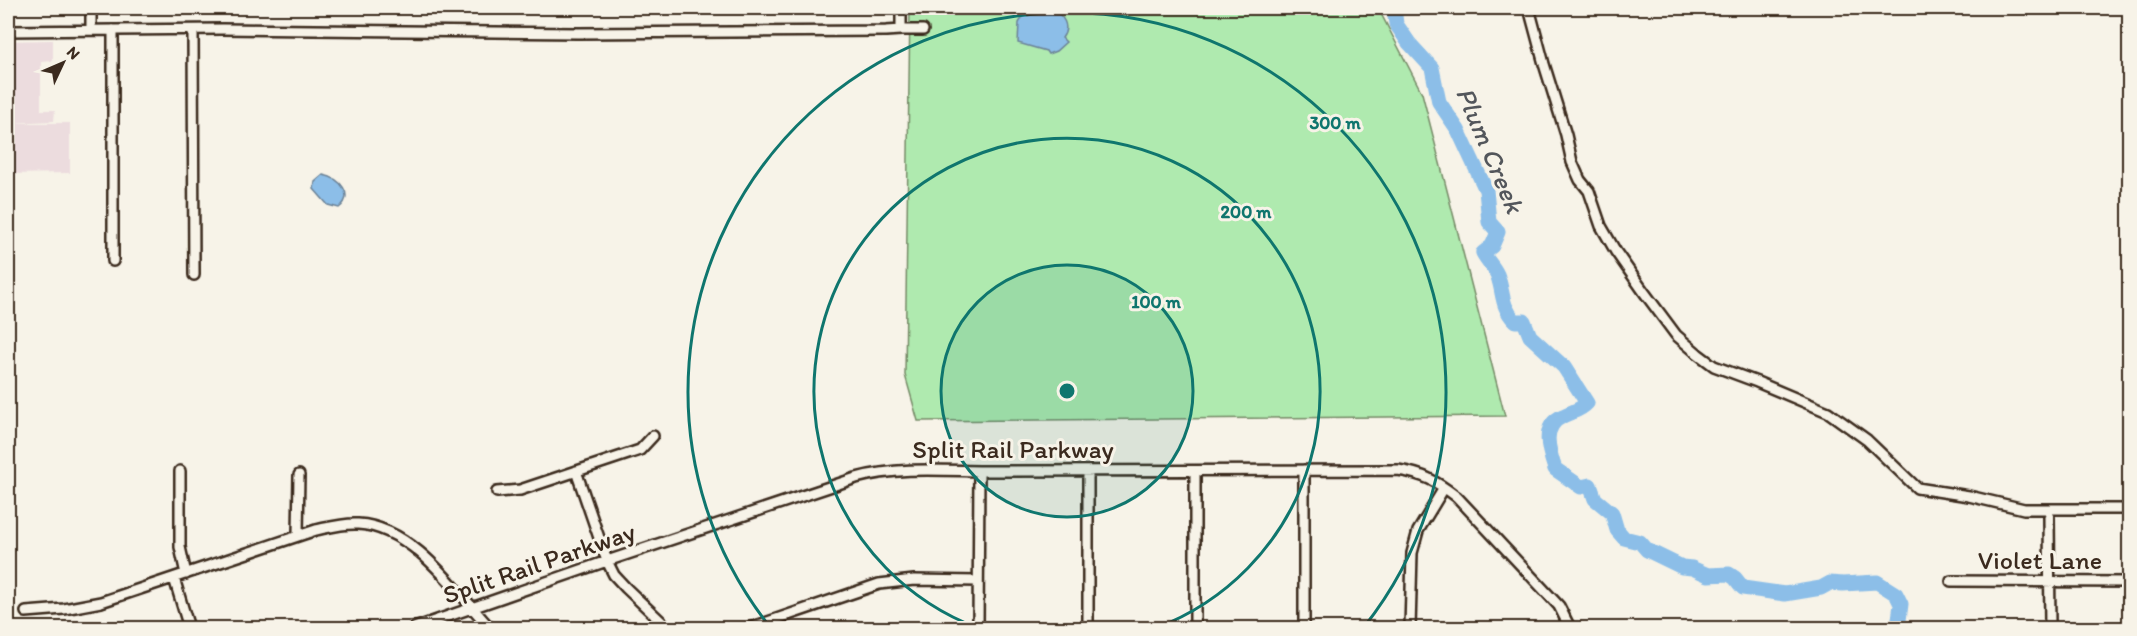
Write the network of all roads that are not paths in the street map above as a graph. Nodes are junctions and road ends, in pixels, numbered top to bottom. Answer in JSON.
{"nodes":[{"id":1,"x":91,"y":8,"type":"edge"},
{"id":2,"x":901,"y":8,"type":"edge"},
{"id":3,"x":1529,"y":8,"type":"edge"},
{"id":4,"x":91,"y":29,"type":"junction"},
{"id":5,"x":113,"y":30,"type":"junction"},
{"id":6,"x":193,"y":30,"type":"junction"},
{"id":7,"x":901,"y":30,"type":"junction"},
{"id":8,"x":923,"y":30,"type":"dead end"},
{"id":9,"x":8,"y":31,"type":"edge"},
{"id":10,"x":113,"y":261,"type":"dead end"},
{"id":11,"x":194,"y":275,"type":"dead end"},
{"id":12,"x":653,"y":436,"type":"dead end"},
{"id":13,"x":1304,"y":470,"type":"junction"},
{"id":14,"x":180,"y":471,"type":"dead end"},
{"id":15,"x":576,"y":471,"type":"junction"},
{"id":16,"x":979,"y":471,"type":"junction"},
{"id":17,"x":1088,"y":471,"type":"junction"},
{"id":18,"x":1195,"y":471,"type":"junction"},
{"id":19,"x":299,"y":475,"type":"dead end"},
{"id":20,"x":1444,"y":488,"type":"junction"},
{"id":21,"x":497,"y":492,"type":"dead end"},
{"id":22,"x":2130,"y":509,"type":"edge"},
{"id":23,"x":2049,"y":517,"type":"dead end"},
{"id":24,"x":298,"y":535,"type":"junction"},
{"id":25,"x":607,"y":561,"type":"junction"},
{"id":26,"x":186,"y":574,"type":"junction"},
{"id":27,"x":174,"y":578,"type":"junction"},
{"id":28,"x":978,"y":581,"type":"junction"},
{"id":29,"x":1951,"y":581,"type":"dead end"},
{"id":30,"x":2050,"y":582,"type":"junction"},
{"id":31,"x":2130,"y":582,"type":"edge"},
{"id":32,"x":472,"y":609,"type":"junction"},
{"id":33,"x":26,"y":612,"type":"dead end"},
{"id":34,"x":189,"y":628,"type":"edge"},
{"id":35,"x":414,"y":628,"type":"edge"},
{"id":36,"x":490,"y":628,"type":"edge"},
{"id":37,"x":668,"y":628,"type":"edge"},
{"id":38,"x":750,"y":628,"type":"edge"},
{"id":39,"x":978,"y":628,"type":"edge"},
{"id":40,"x":1088,"y":628,"type":"edge"},
{"id":41,"x":1195,"y":628,"type":"edge"},
{"id":42,"x":1304,"y":628,"type":"edge"},
{"id":43,"x":1410,"y":628,"type":"edge"},
{"id":44,"x":1570,"y":628,"type":"edge"},
{"id":45,"x":2050,"y":628,"type":"edge"}],
"edges":[{"from":1,"to":4,"type":"street"},
{"from":2,"to":7,"type":"street"},
{"from":3,"to":22,"type":"street"},
{"from":4,"to":5,"type":"street"},
{"from":4,"to":9,"type":"street"},
{"from":5,"to":6,"type":"street"},
{"from":5,"to":10,"type":"street"},
{"from":6,"to":7,"type":"street"},
{"from":6,"to":11,"type":"street"},
{"from":7,"to":8,"type":"street"},
{"from":12,"to":15,"type":"street"},
{"from":13,"to":18,"type":"street","name":"Split Rail Parkway"},
{"from":13,"to":20,"type":"street","name":"Split Rail Parkway"},
{"from":13,"to":42,"type":"street"},
{"from":14,"to":26,"type":"street"},
{"from":15,"to":21,"type":"street"},
{"from":15,"to":25,"type":"street"},
{"from":16,"to":17,"type":"street","name":"Split Rail Parkway"},
{"from":16,"to":25,"type":"street","name":"Split Rail Parkway"},
{"from":16,"to":28,"type":"street"},
{"from":17,"to":18,"type":"street","name":"Split Rail Parkway"},
{"from":17,"to":40,"type":"street"},
{"from":18,"to":41,"type":"street"},
{"from":19,"to":24,"type":"street"},
{"from":20,"to":43,"type":"street"},
{"from":20,"to":44,"type":"street","name":"Split Rail Parkway"},
{"from":23,"to":30,"type":"street"},
{"from":24,"to":26,"type":"street"},
{"from":24,"to":32,"type":"street"},
{"from":25,"to":32,"type":"street","name":"Split Rail Parkway"},
{"from":25,"to":37,"type":"street"},
{"from":26,"to":27,"type":"street"},
{"from":27,"to":33,"type":"street"},
{"from":27,"to":34,"type":"street"},
{"from":28,"to":38,"type":"street"},
{"from":28,"to":39,"type":"street"},
{"from":29,"to":30,"type":"street","name":"Violet Lane"},
{"from":30,"to":31,"type":"street","name":"Violet Lane"},
{"from":30,"to":45,"type":"street"},
{"from":32,"to":35,"type":"street","name":"Split Rail Parkway"},
{"from":32,"to":36,"type":"street"}]}
